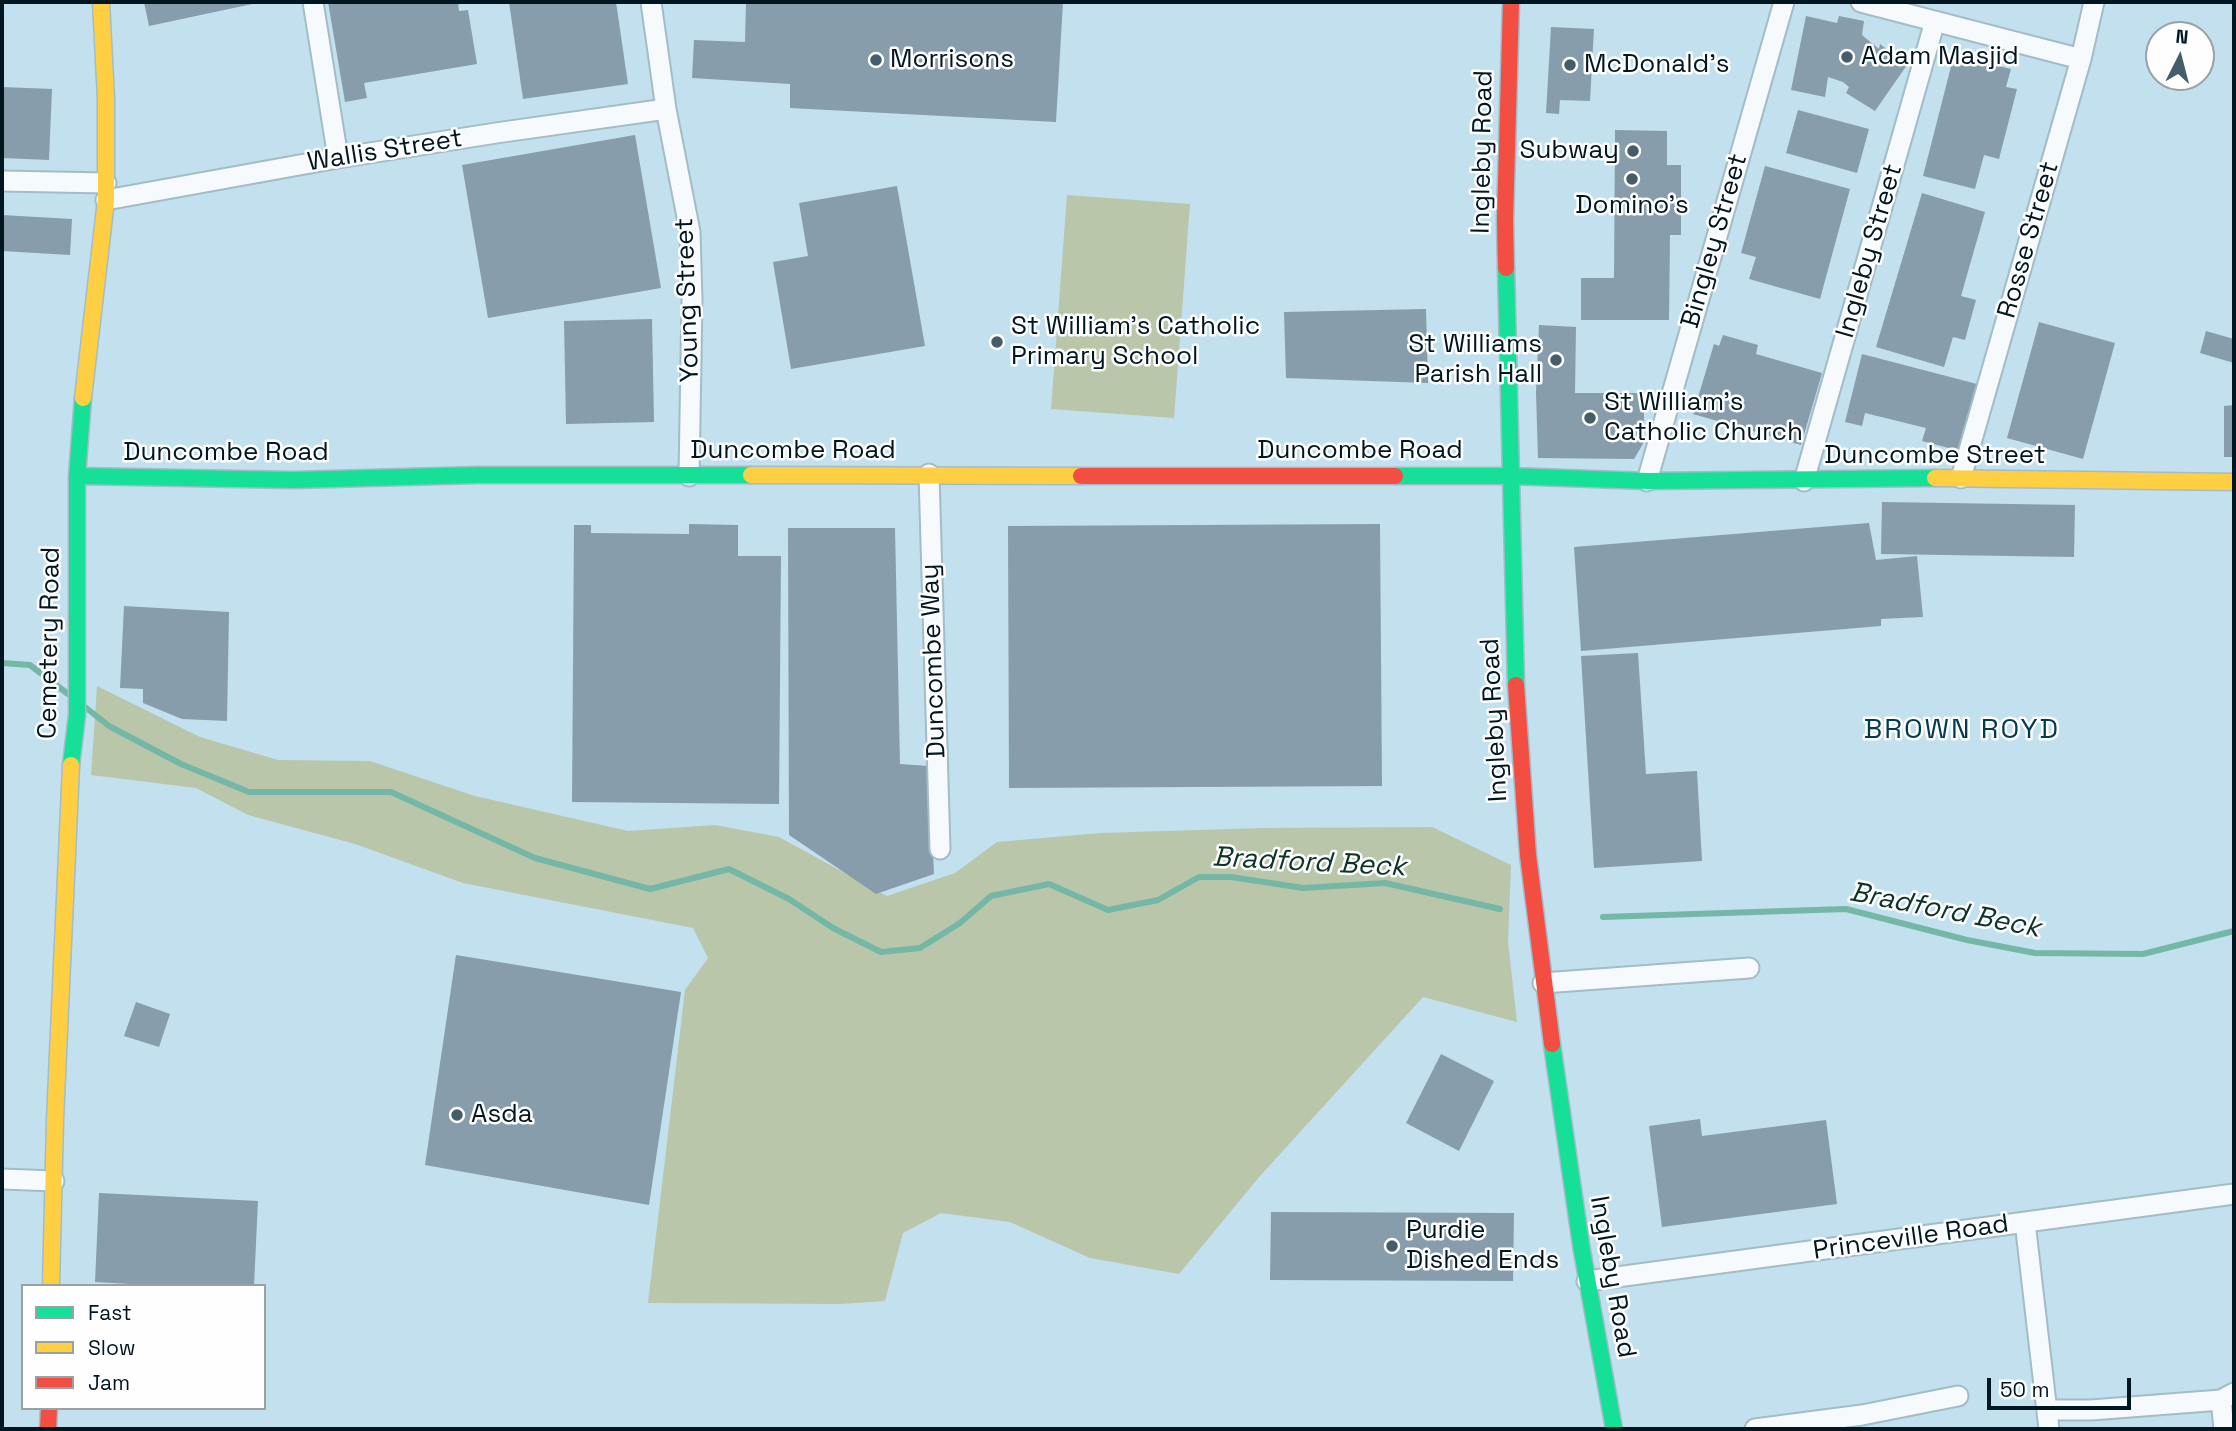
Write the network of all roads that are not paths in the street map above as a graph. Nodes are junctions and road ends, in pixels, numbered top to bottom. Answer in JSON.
{"nodes":[{"id":1,"x":101,"y":2,"type":"edge"},
{"id":2,"x":313,"y":2,"type":"edge"},
{"id":3,"x":651,"y":2,"type":"edge"},
{"id":4,"x":1511,"y":2,"type":"edge"},
{"id":5,"x":1784,"y":2,"type":"edge"},
{"id":6,"x":1861,"y":2,"type":"edge"},
{"id":7,"x":2094,"y":2,"type":"edge"},
{"id":8,"x":1936,"y":21,"type":"junction"},
{"id":9,"x":2081,"y":59,"type":"junction"},
{"id":10,"x":666,"y":109,"type":"junction"},
{"id":11,"x":338,"y":158,"type":"junction"},
{"id":12,"x":2,"y":181,"type":"edge"},
{"id":13,"x":106,"y":192,"type":"junction"},
{"id":14,"x":929,"y":474,"type":"junction"},
{"id":15,"x":1510,"y":475,"type":"junction"},
{"id":16,"x":689,"y":476,"type":"junction"},
{"id":17,"x":77,"y":477,"type":"junction"},
{"id":18,"x":1961,"y":478,"type":"junction"},
{"id":19,"x":1647,"y":481,"type":"junction"},
{"id":20,"x":1804,"y":481,"type":"junction"},
{"id":21,"x":2234,"y":482,"type":"edge"},
{"id":22,"x":940,"y":849,"type":"dead end"},
{"id":23,"x":1749,"y":968,"type":"dead end"},
{"id":24,"x":1543,"y":983,"type":"junction"},
{"id":25,"x":2,"y":1179,"type":"edge"},
{"id":26,"x":54,"y":1181,"type":"junction"},
{"id":27,"x":2234,"y":1194,"type":"edge"},
{"id":28,"x":2025,"y":1222,"type":"junction"},
{"id":29,"x":1587,"y":1281,"type":"junction"},
{"id":30,"x":51,"y":1284,"type":"edge"},
{"id":31,"x":1958,"y":1396,"type":"dead end"},
{"id":32,"x":2228,"y":1397,"type":"edge"},
{"id":33,"x":49,"y":1410,"type":"edge"},
{"id":34,"x":2048,"y":1420,"type":"edge"},
{"id":35,"x":1863,"y":1422,"type":"edge"},
{"id":36,"x":48,"y":1429,"type":"edge"},
{"id":37,"x":1614,"y":1429,"type":"edge"},
{"id":38,"x":1755,"y":1429,"type":"edge"},
{"id":39,"x":2224,"y":1429,"type":"edge"}],
"edges":[{"from":1,"to":13,"type":"street","name":"Cemetery Road"},
{"from":2,"to":11,"type":"street"},
{"from":3,"to":10,"type":"street","name":"Young Street"},
{"from":4,"to":15,"type":"street","name":"Ingleby Road"},
{"from":5,"to":19,"type":"street","name":"Bingley Street"},
{"from":6,"to":8,"type":"street"},
{"from":7,"to":9,"type":"street","name":"Rosse Street"},
{"from":8,"to":9,"type":"street"},
{"from":8,"to":20,"type":"street","name":"Ingleby Street"},
{"from":9,"to":18,"type":"street","name":"Rosse Street"},
{"from":10,"to":11,"type":"street","name":"Wallis Street"},
{"from":10,"to":16,"type":"street","name":"Young Street"},
{"from":11,"to":13,"type":"street","name":"Wallis Street"},
{"from":12,"to":13,"type":"street","name":"Wallis Street"},
{"from":13,"to":17,"type":"street","name":"Cemetery Road"},
{"from":14,"to":15,"type":"street","name":"Duncombe Road"},
{"from":14,"to":16,"type":"street","name":"Duncombe Road"},
{"from":14,"to":22,"type":"street","name":"Duncombe Way"},
{"from":15,"to":19,"type":"street","name":"Duncombe Street"},
{"from":15,"to":24,"type":"street","name":"Ingleby Road"},
{"from":16,"to":17,"type":"street","name":"Duncombe Road"},
{"from":17,"to":26,"type":"street","name":"Cemetery Road"},
{"from":18,"to":20,"type":"street","name":"Duncombe Street"},
{"from":18,"to":21,"type":"street","name":"Duncombe Street"},
{"from":19,"to":20,"type":"street","name":"Duncombe Street"},
{"from":23,"to":24,"type":"street"},
{"from":24,"to":29,"type":"street","name":"Ingleby Road"},
{"from":25,"to":26,"type":"street"},
{"from":26,"to":30,"type":"street","name":"Cemetery Road"},
{"from":27,"to":28,"type":"street","name":"Princeville Road"},
{"from":28,"to":29,"type":"street","name":"Princeville Road"},
{"from":28,"to":34,"type":"street"},
{"from":29,"to":37,"type":"street","name":"Ingleby Road"},
{"from":31,"to":35,"type":"street"},
{"from":32,"to":34,"type":"street"},
{"from":32,"to":39,"type":"street"},
{"from":33,"to":36,"type":"street"},
{"from":35,"to":38,"type":"street"}]}
